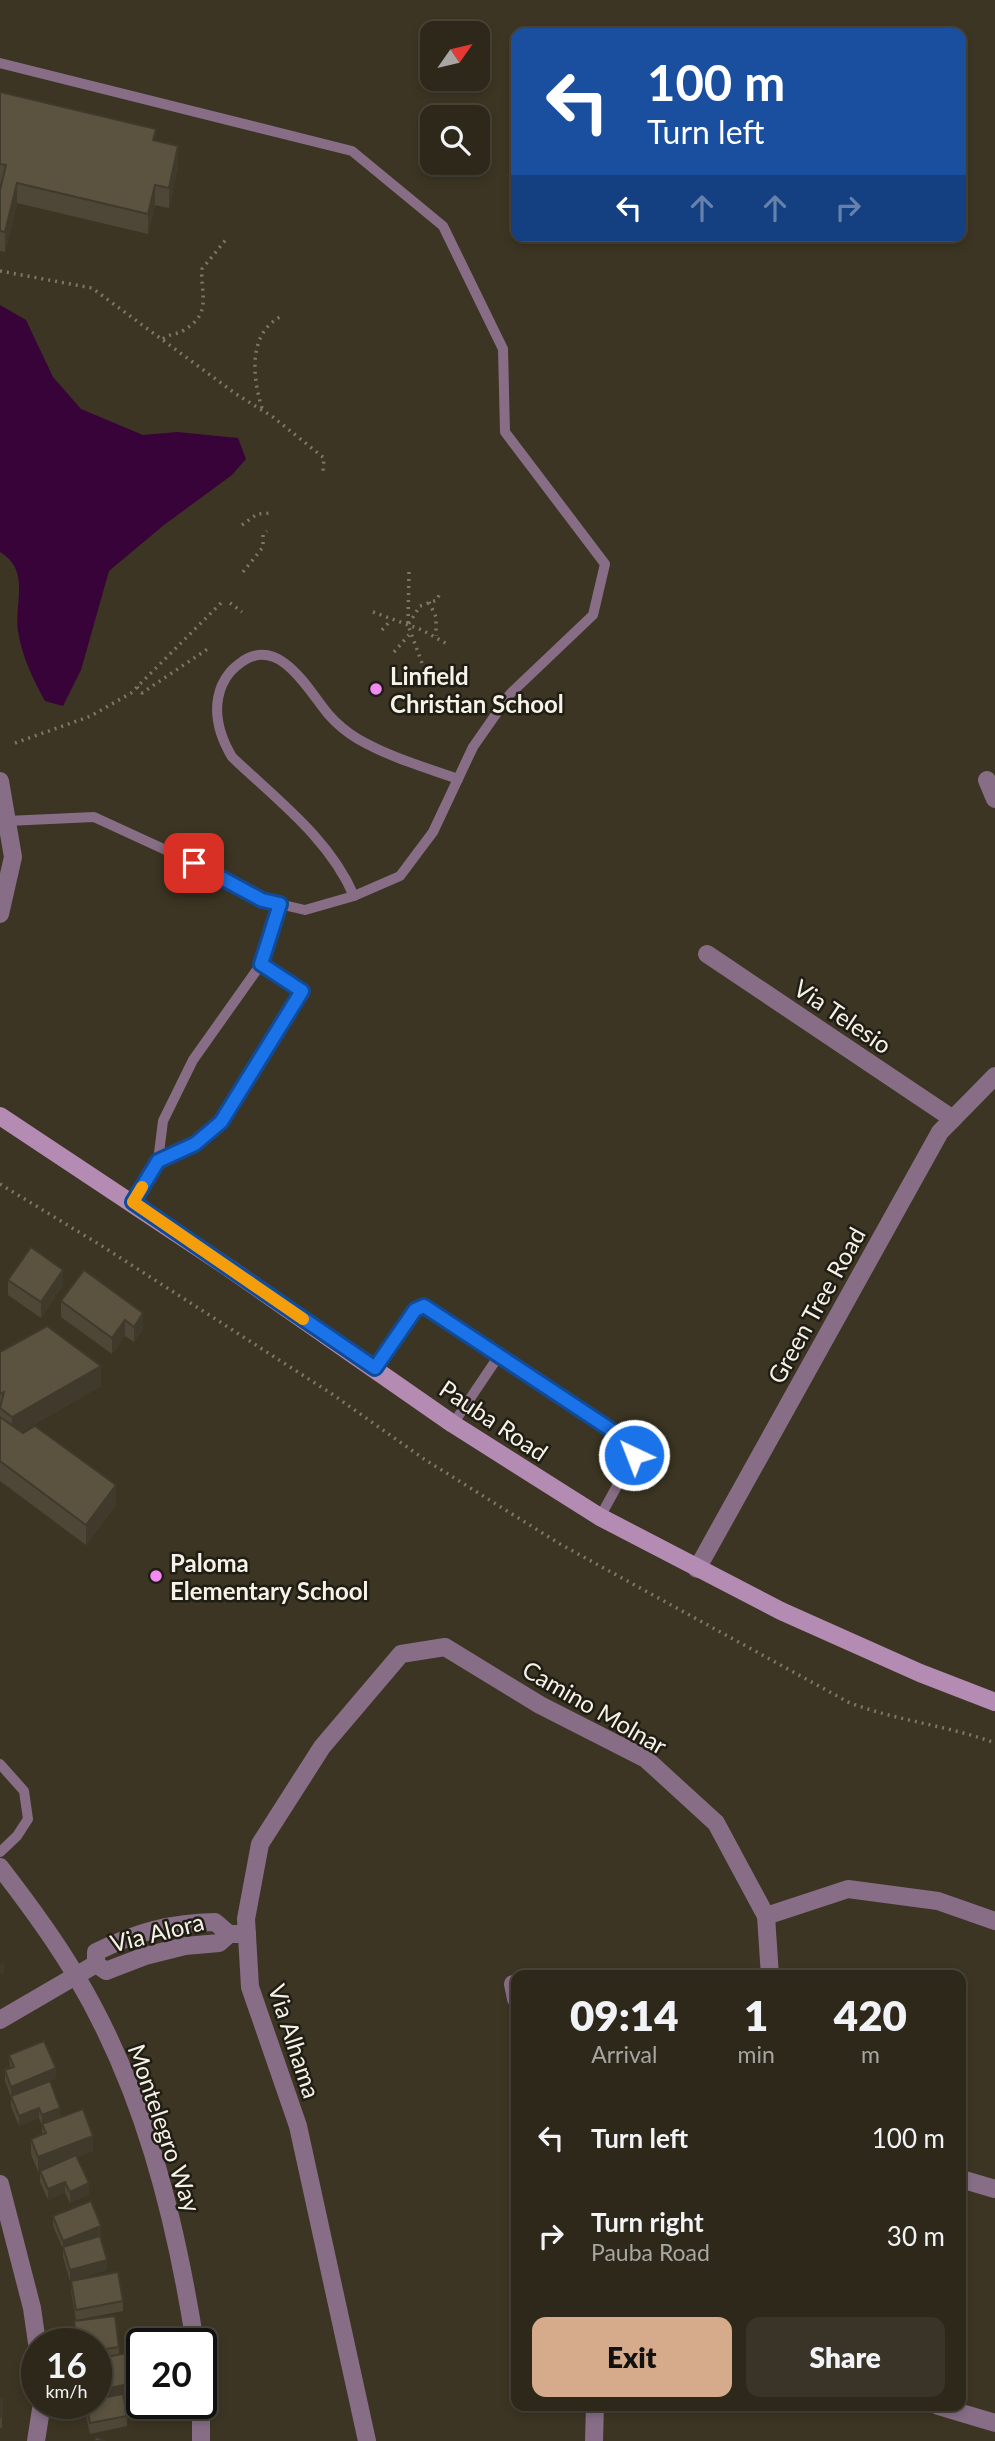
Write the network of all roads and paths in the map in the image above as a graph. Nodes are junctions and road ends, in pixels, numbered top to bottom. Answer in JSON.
{"nodes":[{"id":1,"x":0,"y":63,"type":"edge"},
{"id":2,"x":228,"y":237,"type":"dead end"},
{"id":3,"x":0,"y":271,"type":"edge"},
{"id":4,"x":280,"y":317,"type":"dead end"},
{"id":5,"x":163,"y":339,"type":"junction"},
{"id":6,"x":263,"y":411,"type":"junction"},
{"id":7,"x":323,"y":471,"type":"dead end"},
{"id":8,"x":272,"y":513,"type":"dead end"},
{"id":9,"x":242,"y":525,"type":"dead end"},
{"id":10,"x":267,"y":531,"type":"dead end"},
{"id":11,"x":410,"y":571,"type":"dead end"},
{"id":12,"x":243,"y":572,"type":"dead end"},
{"id":13,"x":440,"y":593,"type":"dead end"},
{"id":14,"x":223,"y":601,"type":"dead end"},
{"id":15,"x":429,"y":602,"type":"junction"},
{"id":16,"x":230,"y":603,"type":"dead end"},
{"id":17,"x":242,"y":612,"type":"dead end"},
{"id":18,"x":373,"y":612,"type":"dead end"},
{"id":19,"x":391,"y":620,"type":"junction"},
{"id":20,"x":408,"y":625,"type":"junction"},
{"id":21,"x":382,"y":630,"type":"dead end"},
{"id":22,"x":409,"y":635,"type":"junction"},
{"id":23,"x":436,"y":636,"type":"junction"},
{"id":24,"x":449,"y":645,"type":"dead end"},
{"id":25,"x":209,"y":648,"type":"dead end"},
{"id":26,"x":394,"y":652,"type":"dead end"},
{"id":27,"x":422,"y":663,"type":"dead end"},
{"id":28,"x":137,"y":687,"type":"junction"},
{"id":29,"x":15,"y":743,"type":"dead end"},
{"id":30,"x":458,"y":779,"type":"junction"},
{"id":31,"x":987,"y":780,"type":"dead end"},
{"id":32,"x":0,"y":788,"type":"edge"},
{"id":33,"x":995,"y":799,"type":"edge"},
{"id":34,"x":7,"y":821,"type":"junction"},
{"id":35,"x":354,"y":895,"type":"junction"},
{"id":36,"x":280,"y":904,"type":"junction"},
{"id":37,"x":0,"y":914,"type":"edge"},
{"id":38,"x":707,"y":954,"type":"dead end"},
{"id":39,"x":261,"y":964,"type":"junction"},
{"id":40,"x":995,"y":1076,"type":"edge"},
{"id":41,"x":0,"y":1116,"type":"edge"},
{"id":42,"x":953,"y":1119,"type":"junction"},
{"id":43,"x":158,"y":1161,"type":"junction"},
{"id":44,"x":0,"y":1184,"type":"edge"},
{"id":45,"x":133,"y":1202,"type":"junction"},
{"id":46,"x":498,"y":1357,"type":"junction"},
{"id":47,"x":375,"y":1368,"type":"junction"},
{"id":48,"x":453,"y":1424,"type":"junction"},
{"id":49,"x":600,"y":1517,"type":"junction"},
{"id":50,"x":697,"y":1569,"type":"junction"},
{"id":51,"x":401,"y":1654,"type":"joint"},
{"id":52,"x":995,"y":1702,"type":"edge"},
{"id":53,"x":995,"y":1743,"type":"edge"},
{"id":54,"x":0,"y":1764,"type":"edge"},
{"id":55,"x":0,"y":1852,"type":"edge"},
{"id":56,"x":0,"y":1867,"type":"edge"},
{"id":57,"x":766,"y":1916,"type":"junction"},
{"id":58,"x":995,"y":1921,"type":"edge"},
{"id":59,"x":238,"y":1934,"type":"junction"},
{"id":60,"x":96,"y":1964,"type":"junction"},
{"id":61,"x":770,"y":1970,"type":"edge"},
{"id":62,"x":77,"y":1977,"type":"junction"},
{"id":63,"x":0,"y":2020,"type":"edge"},
{"id":64,"x":966,"y":2180,"type":"edge"},
{"id":65,"x":0,"y":2184,"type":"edge"},
{"id":66,"x":995,"y":2189,"type":"edge"},
{"id":67,"x":35,"y":2328,"type":"edge"},
{"id":68,"x":193,"y":2328,"type":"edge"},
{"id":69,"x":594,"y":2411,"type":"edge"},
{"id":70,"x":955,"y":2411,"type":"edge"},
{"id":71,"x":39,"y":2419,"type":"edge"},
{"id":72,"x":201,"y":2419,"type":"edge"},
{"id":73,"x":995,"y":2423,"type":"edge"},
{"id":74,"x":36,"y":2441,"type":"edge"},
{"id":75,"x":201,"y":2441,"type":"edge"},
{"id":76,"x":367,"y":2441,"type":"edge"},
{"id":77,"x":594,"y":2441,"type":"edge"}],
"edges":[{"from":1,"to":30,"type":"lane"},
{"from":2,"to":5,"type":"path"},
{"from":3,"to":5,"type":"path"},
{"from":4,"to":6,"type":"path"},
{"from":5,"to":6,"type":"path"},
{"from":6,"to":7,"type":"path"},
{"from":8,"to":9,"type":"path"},
{"from":10,"to":12,"type":"path"},
{"from":11,"to":20,"type":"path"},
{"from":13,"to":15,"type":"path"},
{"from":14,"to":28,"type":"path"},
{"from":15,"to":20,"type":"path"},
{"from":15,"to":23,"type":"path"},
{"from":16,"to":17,"type":"path"},
{"from":18,"to":19,"type":"path"},
{"from":19,"to":20,"type":"path"},
{"from":19,"to":21,"type":"path"},
{"from":20,"to":22,"type":"path"},
{"from":20,"to":23,"type":"path"},
{"from":22,"to":26,"type":"path"},
{"from":22,"to":27,"type":"path"},
{"from":23,"to":24,"type":"path"},
{"from":25,"to":28,"type":"path"},
{"from":28,"to":29,"type":"path"},
{"from":30,"to":35,"type":"lane"},
{"from":30,"to":35,"type":"lane"},
{"from":31,"to":33,"type":"street"},
{"from":32,"to":34,"type":"street"},
{"from":34,"to":36,"type":"lane"},
{"from":34,"to":37,"type":"street"},
{"from":35,"to":36,"type":"lane"},
{"from":36,"to":39,"type":"lane"},
{"from":38,"to":42,"type":"street","name":"Via Telesio"},
{"from":39,"to":43,"type":"lane"},
{"from":39,"to":43,"type":"lane"},
{"from":40,"to":42,"type":"street","name":"Green Tree Road"},
{"from":41,"to":45,"type":"main road","name":"Pauba Road"},
{"from":42,"to":50,"type":"street","name":"Green Tree Road"},
{"from":43,"to":45,"type":"lane"},
{"from":44,"to":53,"type":"path"},
{"from":45,"to":47,"type":"main road","name":"Pauba Road"},
{"from":46,"to":47,"type":"lane"},
{"from":46,"to":48,"type":"lane"},
{"from":46,"to":49,"type":"lane"},
{"from":47,"to":48,"type":"main road","name":"Pauba Road"},
{"from":48,"to":49,"type":"main road","name":"Pauba Road"},
{"from":49,"to":50,"type":"main road","name":"Pauba Road"},
{"from":50,"to":52,"type":"main road","name":"Pauba Road"},
{"from":51,"to":57,"type":"street","name":"Camino Molnar"},
{"from":51,"to":59,"type":"street","name":"Via Alhama"},
{"from":54,"to":55,"type":"lane"},
{"from":56,"to":62,"type":"street","name":"Montelegro Way"},
{"from":57,"to":58,"type":"street"},
{"from":57,"to":61,"type":"street","name":"Camino Molnar"},
{"from":59,"to":60,"type":"street","name":"Via Alora"},
{"from":59,"to":60,"type":"street","name":"Via Alora"},
{"from":59,"to":76,"type":"street","name":"Via Alhama"},
{"from":60,"to":62,"type":"street","name":"Via Alora"},
{"from":62,"to":63,"type":"street","name":"Via Alora"},
{"from":62,"to":68,"type":"street","name":"Montelegro Way"},
{"from":64,"to":66,"type":"street"},
{"from":65,"to":67,"type":"street"},
{"from":69,"to":77,"type":"street"},
{"from":70,"to":73,"type":"street"},
{"from":71,"to":74,"type":"street"},
{"from":72,"to":75,"type":"street"}]}
